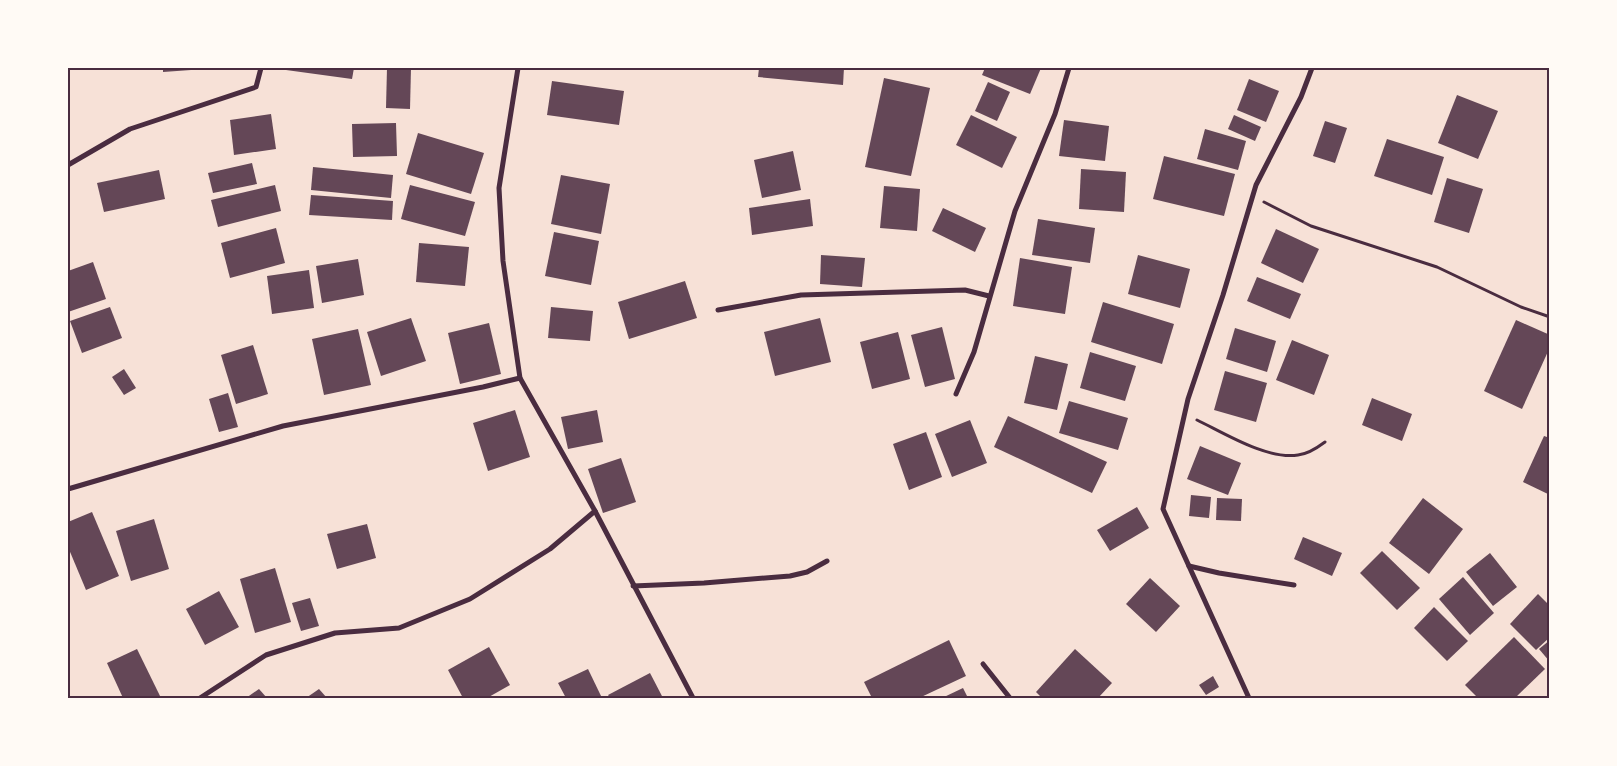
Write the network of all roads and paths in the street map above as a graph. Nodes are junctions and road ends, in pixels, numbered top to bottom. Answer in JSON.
{"nodes":[{"id":1,"x":261,"y":68,"type":"edge"},
{"id":2,"x":518,"y":68,"type":"edge"},
{"id":3,"x":1069,"y":68,"type":"edge"},
{"id":4,"x":1312,"y":68,"type":"edge"},
{"id":5,"x":68,"y":165,"type":"edge"},
{"id":6,"x":1252,"y":196,"type":"junction"},
{"id":7,"x":989,"y":296,"type":"junction"},
{"id":8,"x":718,"y":310,"type":"dead end"},
{"id":9,"x":1550,"y":316,"type":"edge"},
{"id":10,"x":520,"y":378,"type":"junction"},
{"id":11,"x":956,"y":394,"type":"dead end"},
{"id":12,"x":1184,"y":414,"type":"junction"},
{"id":13,"x":1325,"y":442,"type":"dead end"},
{"id":14,"x":68,"y":489,"type":"edge"},
{"id":15,"x":594,"y":511,"type":"junction"},
{"id":16,"x":827,"y":561,"type":"dead end"},
{"id":17,"x":1189,"y":566,"type":"junction"},
{"id":18,"x":1294,"y":585,"type":"dead end"},
{"id":19,"x":633,"y":586,"type":"junction"},
{"id":20,"x":983,"y":664,"type":"dead end"},
{"id":21,"x":200,"y":698,"type":"edge"},
{"id":22,"x":693,"y":698,"type":"edge"},
{"id":23,"x":1010,"y":698,"type":"edge"},
{"id":24,"x":1250,"y":698,"type":"edge"}],
"edges":[{"from":1,"to":5,"type":"street"},
{"from":2,"to":10,"type":"street"},
{"from":3,"to":7,"type":"street"},
{"from":4,"to":6,"type":"street"},
{"from":6,"to":9,"type":"path"},
{"from":6,"to":12,"type":"street"},
{"from":7,"to":8,"type":"street"},
{"from":7,"to":11,"type":"street"},
{"from":10,"to":14,"type":"street"},
{"from":10,"to":15,"type":"street"},
{"from":12,"to":13,"type":"path"},
{"from":12,"to":17,"type":"street"},
{"from":15,"to":19,"type":"street"},
{"from":15,"to":21,"type":"street"},
{"from":16,"to":19,"type":"street"},
{"from":17,"to":18,"type":"street"},
{"from":17,"to":24,"type":"street"},
{"from":19,"to":22,"type":"street"},
{"from":20,"to":23,"type":"street"}]}
